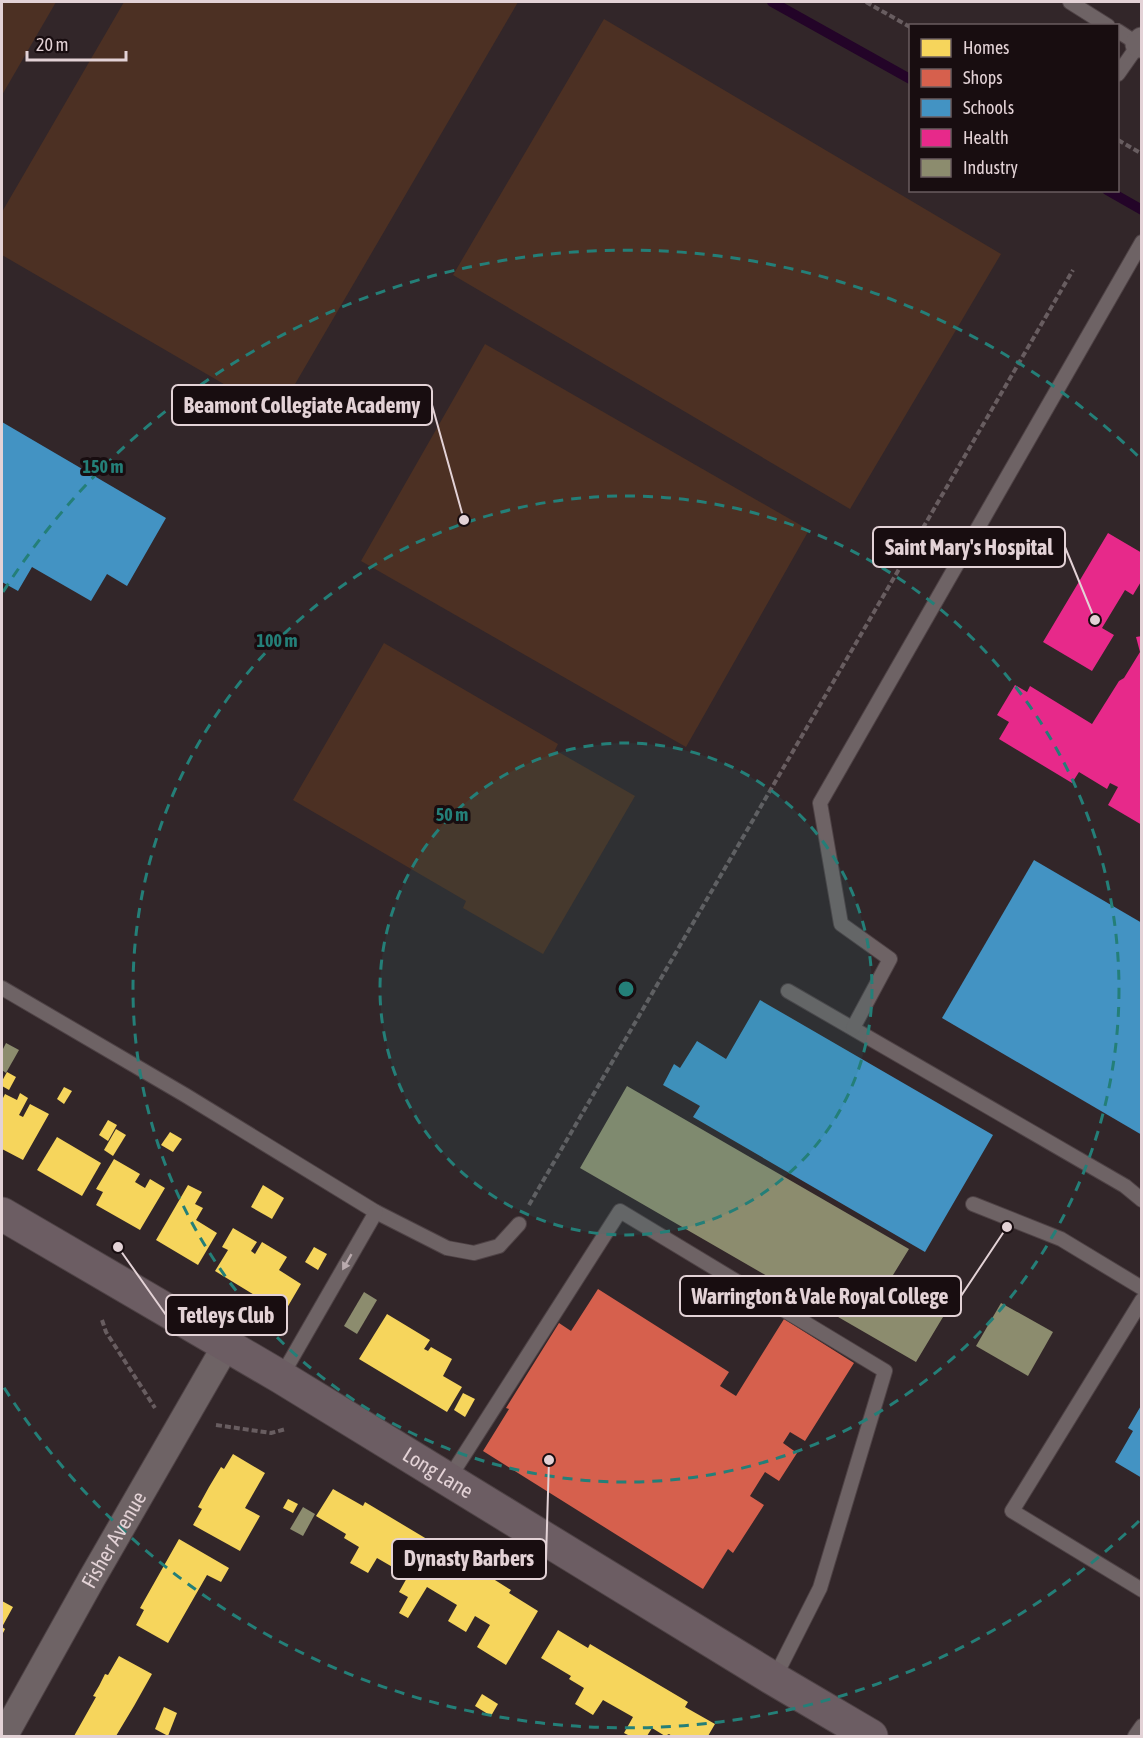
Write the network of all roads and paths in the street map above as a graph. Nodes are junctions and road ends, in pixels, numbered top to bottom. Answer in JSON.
{"nodes":[{"id":1,"x":866,"y":2,"type":"edge"},
{"id":2,"x":1070,"y":2,"type":"edge"},
{"id":3,"x":1105,"y":24,"type":"edge"},
{"id":4,"x":909,"y":26,"type":"edge"},
{"id":5,"x":1135,"y":41,"type":"edge"},
{"id":6,"x":1119,"y":72,"type":"edge"},
{"id":7,"x":1119,"y":141,"type":"edge"},
{"id":8,"x":1142,"y":154,"type":"edge"},
{"id":9,"x":1139,"y":246,"type":"edge"},
{"id":10,"x":1072,"y":270,"type":"dead end"},
{"id":11,"x":2,"y":988,"type":"edge"},
{"id":12,"x":788,"y":991,"type":"dead end"},
{"id":13,"x":853,"y":1028,"type":"junction"},
{"id":14,"x":1142,"y":1200,"type":"edge"},
{"id":15,"x":974,"y":1203,"type":"dead end"},
{"id":16,"x":376,"y":1212,"type":"junction"},
{"id":17,"x":2,"y":1214,"type":"edge"},
{"id":18,"x":519,"y":1224,"type":"joint"},
{"id":19,"x":1142,"y":1288,"type":"edge"},
{"id":20,"x":1142,"y":1300,"type":"edge"},
{"id":21,"x":102,"y":1320,"type":"dead end"},
{"id":22,"x":227,"y":1344,"type":"junction"},
{"id":23,"x":281,"y":1377,"type":"junction"},
{"id":24,"x":159,"y":1413,"type":"dead end"},
{"id":25,"x":209,"y":1422,"type":"dead end"},
{"id":26,"x":285,"y":1429,"type":"dead end"},
{"id":27,"x":448,"y":1480,"type":"junction"},
{"id":28,"x":1142,"y":1590,"type":"edge"},
{"id":29,"x":774,"y":1679,"type":"junction"},
{"id":30,"x":1142,"y":1726,"type":"edge"},
{"id":31,"x":4,"y":1737,"type":"edge"},
{"id":32,"x":871,"y":1737,"type":"edge"},
{"id":33,"x":1135,"y":1737,"type":"edge"}],
"edges":[{"from":1,"to":4,"type":"path"},
{"from":2,"to":3,"type":"lane"},
{"from":5,"to":6,"type":"lane"},
{"from":7,"to":8,"type":"path"},
{"from":9,"to":13,"type":"lane"},
{"from":10,"to":18,"type":"path"},
{"from":11,"to":16,"type":"lane"},
{"from":12,"to":13,"type":"lane"},
{"from":13,"to":14,"type":"lane"},
{"from":15,"to":19,"type":"lane"},
{"from":16,"to":18,"type":"lane"},
{"from":16,"to":23,"type":"lane","one_way":true},
{"from":17,"to":22,"type":"main road","name":"Long Lane"},
{"from":20,"to":28,"type":"lane"},
{"from":21,"to":24,"type":"path"},
{"from":22,"to":23,"type":"main road","name":"Long Lane"},
{"from":22,"to":31,"type":"street","name":"Fisher Avenue"},
{"from":23,"to":27,"type":"main road","name":"Long Lane"},
{"from":25,"to":26,"type":"path"},
{"from":27,"to":29,"type":"main road","name":"Long Lane"},
{"from":27,"to":29,"type":"lane"},
{"from":29,"to":32,"type":"main road","name":"Long Lane"},
{"from":30,"to":33,"type":"lane"}]}
